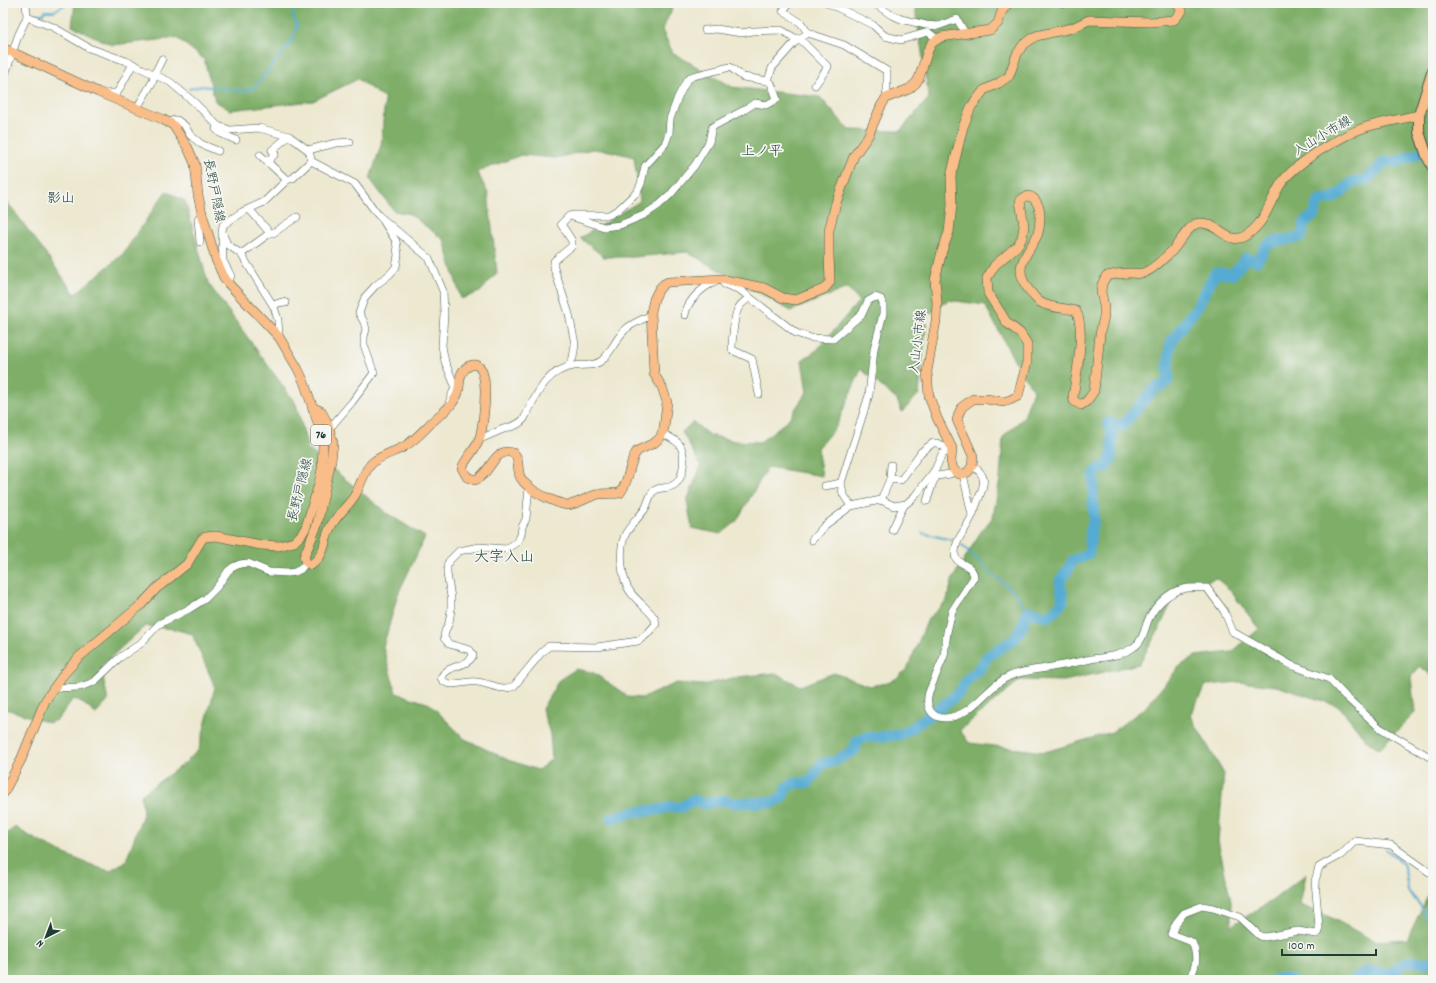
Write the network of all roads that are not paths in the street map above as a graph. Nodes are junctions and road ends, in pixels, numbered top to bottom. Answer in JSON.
{"nodes":[{"id":1,"x":26,"y":3,"type":"edge"},
{"id":2,"x":789,"y":3,"type":"edge"},
{"id":3,"x":828,"y":3,"type":"edge"},
{"id":4,"x":874,"y":3,"type":"edge"},
{"id":5,"x":1008,"y":3,"type":"edge"},
{"id":6,"x":1123,"y":3,"type":"edge"},
{"id":7,"x":1146,"y":3,"type":"edge"},
{"id":8,"x":1177,"y":3,"type":"edge"},
{"id":9,"x":27,"y":17,"type":"junction"},
{"id":10,"x":704,"y":30,"type":"dead end"},
{"id":11,"x":808,"y":33,"type":"junction"},
{"id":12,"x":965,"y":33,"type":"junction"},
{"id":13,"x":799,"y":38,"type":"junction"},
{"id":14,"x":937,"y":39,"type":"junction"},
{"id":15,"x":3,"y":48,"type":"edge"},
{"id":16,"x":13,"y":53,"type":"junction"},
{"id":17,"x":162,"y":59,"type":"dead end"},
{"id":18,"x":133,"y":64,"type":"junction"},
{"id":19,"x":1433,"y":70,"type":"edge"},
{"id":20,"x":154,"y":75,"type":"junction"},
{"id":21,"x":3,"y":81,"type":"edge"},
{"id":22,"x":768,"y":81,"type":"junction"},
{"id":23,"x":815,"y":85,"type":"dead end"},
{"id":24,"x":117,"y":93,"type":"junction"},
{"id":25,"x":105,"y":95,"type":"junction"},
{"id":26,"x":886,"y":98,"type":"junction"},
{"id":27,"x":125,"y":102,"type":"junction"},
{"id":28,"x":140,"y":103,"type":"junction"},
{"id":29,"x":151,"y":114,"type":"junction"},
{"id":30,"x":1419,"y":115,"type":"junction"},
{"id":31,"x":170,"y":123,"type":"junction"},
{"id":32,"x":218,"y":126,"type":"junction"},
{"id":33,"x":289,"y":136,"type":"junction"},
{"id":34,"x":236,"y":140,"type":"dead end"},
{"id":35,"x":350,"y":142,"type":"dead end"},
{"id":36,"x":308,"y":150,"type":"junction"},
{"id":37,"x":218,"y":151,"type":"dead end"},
{"id":38,"x":260,"y":156,"type":"dead end"},
{"id":39,"x":311,"y":161,"type":"junction"},
{"id":40,"x":267,"y":162,"type":"junction"},
{"id":41,"x":1433,"y":167,"type":"edge"},
{"id":42,"x":287,"y":180,"type":"junction"},
{"id":43,"x":250,"y":210,"type":"junction"},
{"id":44,"x":202,"y":213,"type":"junction"},
{"id":45,"x":378,"y":215,"type":"junction"},
{"id":46,"x":569,"y":216,"type":"junction"},
{"id":47,"x":297,"y":217,"type":"dead end"},
{"id":48,"x":222,"y":232,"type":"junction"},
{"id":49,"x":270,"y":233,"type":"junction"},
{"id":50,"x":200,"y":242,"type":"dead end"},
{"id":51,"x":241,"y":254,"type":"junction"},
{"id":52,"x":721,"y":279,"type":"junction"},
{"id":53,"x":227,"y":282,"type":"junction"},
{"id":54,"x":749,"y":298,"type":"junction"},
{"id":55,"x":286,"y":303,"type":"dead end"},
{"id":56,"x":273,"y":305,"type":"junction"},
{"id":57,"x":651,"y":315,"type":"junction"},
{"id":58,"x":685,"y":315,"type":"dead end"},
{"id":59,"x":279,"y":337,"type":"junction"},
{"id":60,"x":568,"y":366,"type":"junction"},
{"id":61,"x":759,"y":394,"type":"dead end"},
{"id":62,"x":450,"y":405,"type":"junction"},
{"id":63,"x":312,"y":407,"type":"junction"},
{"id":64,"x":330,"y":428,"type":"junction"},
{"id":65,"x":662,"y":433,"type":"junction"},
{"id":66,"x":480,"y":438,"type":"junction"},
{"id":67,"x":951,"y":451,"type":"junction"},
{"id":68,"x":891,"y":465,"type":"dead end"},
{"id":69,"x":972,"y":466,"type":"junction"},
{"id":70,"x":959,"y":473,"type":"junction"},
{"id":71,"x":890,"y":479,"type":"junction"},
{"id":72,"x":841,"y":483,"type":"junction"},
{"id":73,"x":825,"y":486,"type":"dead end"},
{"id":74,"x":529,"y":487,"type":"junction"},
{"id":75,"x":881,"y":500,"type":"junction"},
{"id":76,"x":927,"y":501,"type":"dead end"},
{"id":77,"x":904,"y":505,"type":"junction"},
{"id":78,"x":851,"y":506,"type":"junction"},
{"id":79,"x":972,"y":515,"type":"junction"},
{"id":80,"x":892,"y":530,"type":"dead end"},
{"id":81,"x":812,"y":540,"type":"dead end"},
{"id":82,"x":306,"y":562,"type":"junction"},
{"id":83,"x":54,"y":688,"type":"junction"},
{"id":84,"x":1433,"y":758,"type":"edge"},
{"id":85,"x":3,"y":794,"type":"edge"},
{"id":86,"x":1433,"y":872,"type":"edge"},
{"id":87,"x":1188,"y":980,"type":"edge"}],
"edges":[{"from":1,"to":9,"type":"street"},
{"from":2,"to":11,"type":"street"},
{"from":3,"to":14,"type":"street"},
{"from":4,"to":12,"type":"street"},
{"from":5,"to":12,"type":"main road"},
{"from":6,"to":7,"type":"main road"},
{"from":8,"to":67,"type":"main road","name":"入山小市線"},
{"from":9,"to":16,"type":"street"},
{"from":9,"to":18,"type":"street"},
{"from":10,"to":13,"type":"street"},
{"from":11,"to":13,"type":"street"},
{"from":11,"to":26,"type":"street"},
{"from":12,"to":14,"type":"main road"},
{"from":13,"to":22,"type":"street"},
{"from":13,"to":23,"type":"street"},
{"from":14,"to":26,"type":"main road"},
{"from":15,"to":16,"type":"main road","name":"長野戸隠線","number":"76"},
{"from":16,"to":21,"type":"street"},
{"from":16,"to":25,"type":"main road","name":"長野戸隠線","number":"76"},
{"from":17,"to":20,"type":"street"},
{"from":18,"to":20,"type":"street"},
{"from":18,"to":24,"type":"street"},
{"from":19,"to":30,"type":"highway"},
{"from":20,"to":28,"type":"street"},
{"from":20,"to":32,"type":"street"},
{"from":22,"to":46,"type":"street"},
{"from":22,"to":46,"type":"street"},
{"from":24,"to":25,"type":"street"},
{"from":24,"to":27,"type":"street"},
{"from":25,"to":27,"type":"main road","name":"長野戸隠線","number":"76"},
{"from":26,"to":52,"type":"main road"},
{"from":27,"to":28,"type":"street"},
{"from":27,"to":29,"type":"main road","name":"長野戸隠線","number":"76"},
{"from":28,"to":29,"type":"street"},
{"from":29,"to":31,"type":"main road","name":"長野戸隠線","number":"76"},
{"from":30,"to":41,"type":"highway"},
{"from":30,"to":69,"type":"main road","name":"入山小市線"},
{"from":31,"to":37,"type":"street"},
{"from":31,"to":44,"type":"main road","name":"長野戸隠線","number":"76"},
{"from":32,"to":33,"type":"street"},
{"from":32,"to":34,"type":"street"},
{"from":33,"to":36,"type":"street"},
{"from":33,"to":40,"type":"street"},
{"from":35,"to":36,"type":"street"},
{"from":36,"to":39,"type":"street"},
{"from":38,"to":40,"type":"street"},
{"from":39,"to":42,"type":"street"},
{"from":39,"to":45,"type":"street"},
{"from":40,"to":42,"type":"street"},
{"from":42,"to":43,"type":"street"},
{"from":43,"to":48,"type":"street"},
{"from":43,"to":49,"type":"street"},
{"from":44,"to":50,"type":"street"},
{"from":44,"to":53,"type":"main road","name":"長野戸隠線","number":"76"},
{"from":45,"to":62,"type":"street"},
{"from":45,"to":64,"type":"street"},
{"from":46,"to":60,"type":"street"},
{"from":47,"to":49,"type":"street"},
{"from":48,"to":51,"type":"street"},
{"from":48,"to":53,"type":"street"},
{"from":49,"to":51,"type":"street"},
{"from":51,"to":56,"type":"street"},
{"from":52,"to":54,"type":"street"},
{"from":52,"to":57,"type":"main road"},
{"from":52,"to":58,"type":"street"},
{"from":53,"to":59,"type":"main road","name":"長野戸隠線","number":"76"},
{"from":54,"to":61,"type":"street"},
{"from":54,"to":72,"type":"street"},
{"from":55,"to":56,"type":"street"},
{"from":56,"to":59,"type":"street"},
{"from":57,"to":60,"type":"street"},
{"from":57,"to":65,"type":"main road"},
{"from":59,"to":63,"type":"main road","name":"長野戸隠線","number":"76"},
{"from":60,"to":66,"type":"street"},
{"from":62,"to":66,"type":"main road"},
{"from":62,"to":82,"type":"main road"},
{"from":63,"to":64,"type":"main road"},
{"from":63,"to":83,"type":"main road","name":"長野戸隠線","number":"76"},
{"from":64,"to":82,"type":"main road"},
{"from":65,"to":74,"type":"main road"},
{"from":65,"to":74,"type":"street"},
{"from":66,"to":74,"type":"main road"},
{"from":67,"to":70,"type":"main road","name":"入山小市線"},
{"from":67,"to":71,"type":"street"},
{"from":67,"to":77,"type":"street"},
{"from":68,"to":71,"type":"street"},
{"from":69,"to":70,"type":"main road"},
{"from":69,"to":79,"type":"street"},
{"from":70,"to":76,"type":"street"},
{"from":70,"to":79,"type":"street"},
{"from":71,"to":75,"type":"street"},
{"from":72,"to":73,"type":"street"},
{"from":72,"to":78,"type":"street"},
{"from":75,"to":77,"type":"street"},
{"from":75,"to":78,"type":"street"},
{"from":77,"to":80,"type":"street"},
{"from":78,"to":81,"type":"street"},
{"from":79,"to":84,"type":"street"},
{"from":82,"to":83,"type":"street"},
{"from":83,"to":85,"type":"main road","name":"長野戸隠線","number":"76"},
{"from":86,"to":87,"type":"street"}]}
